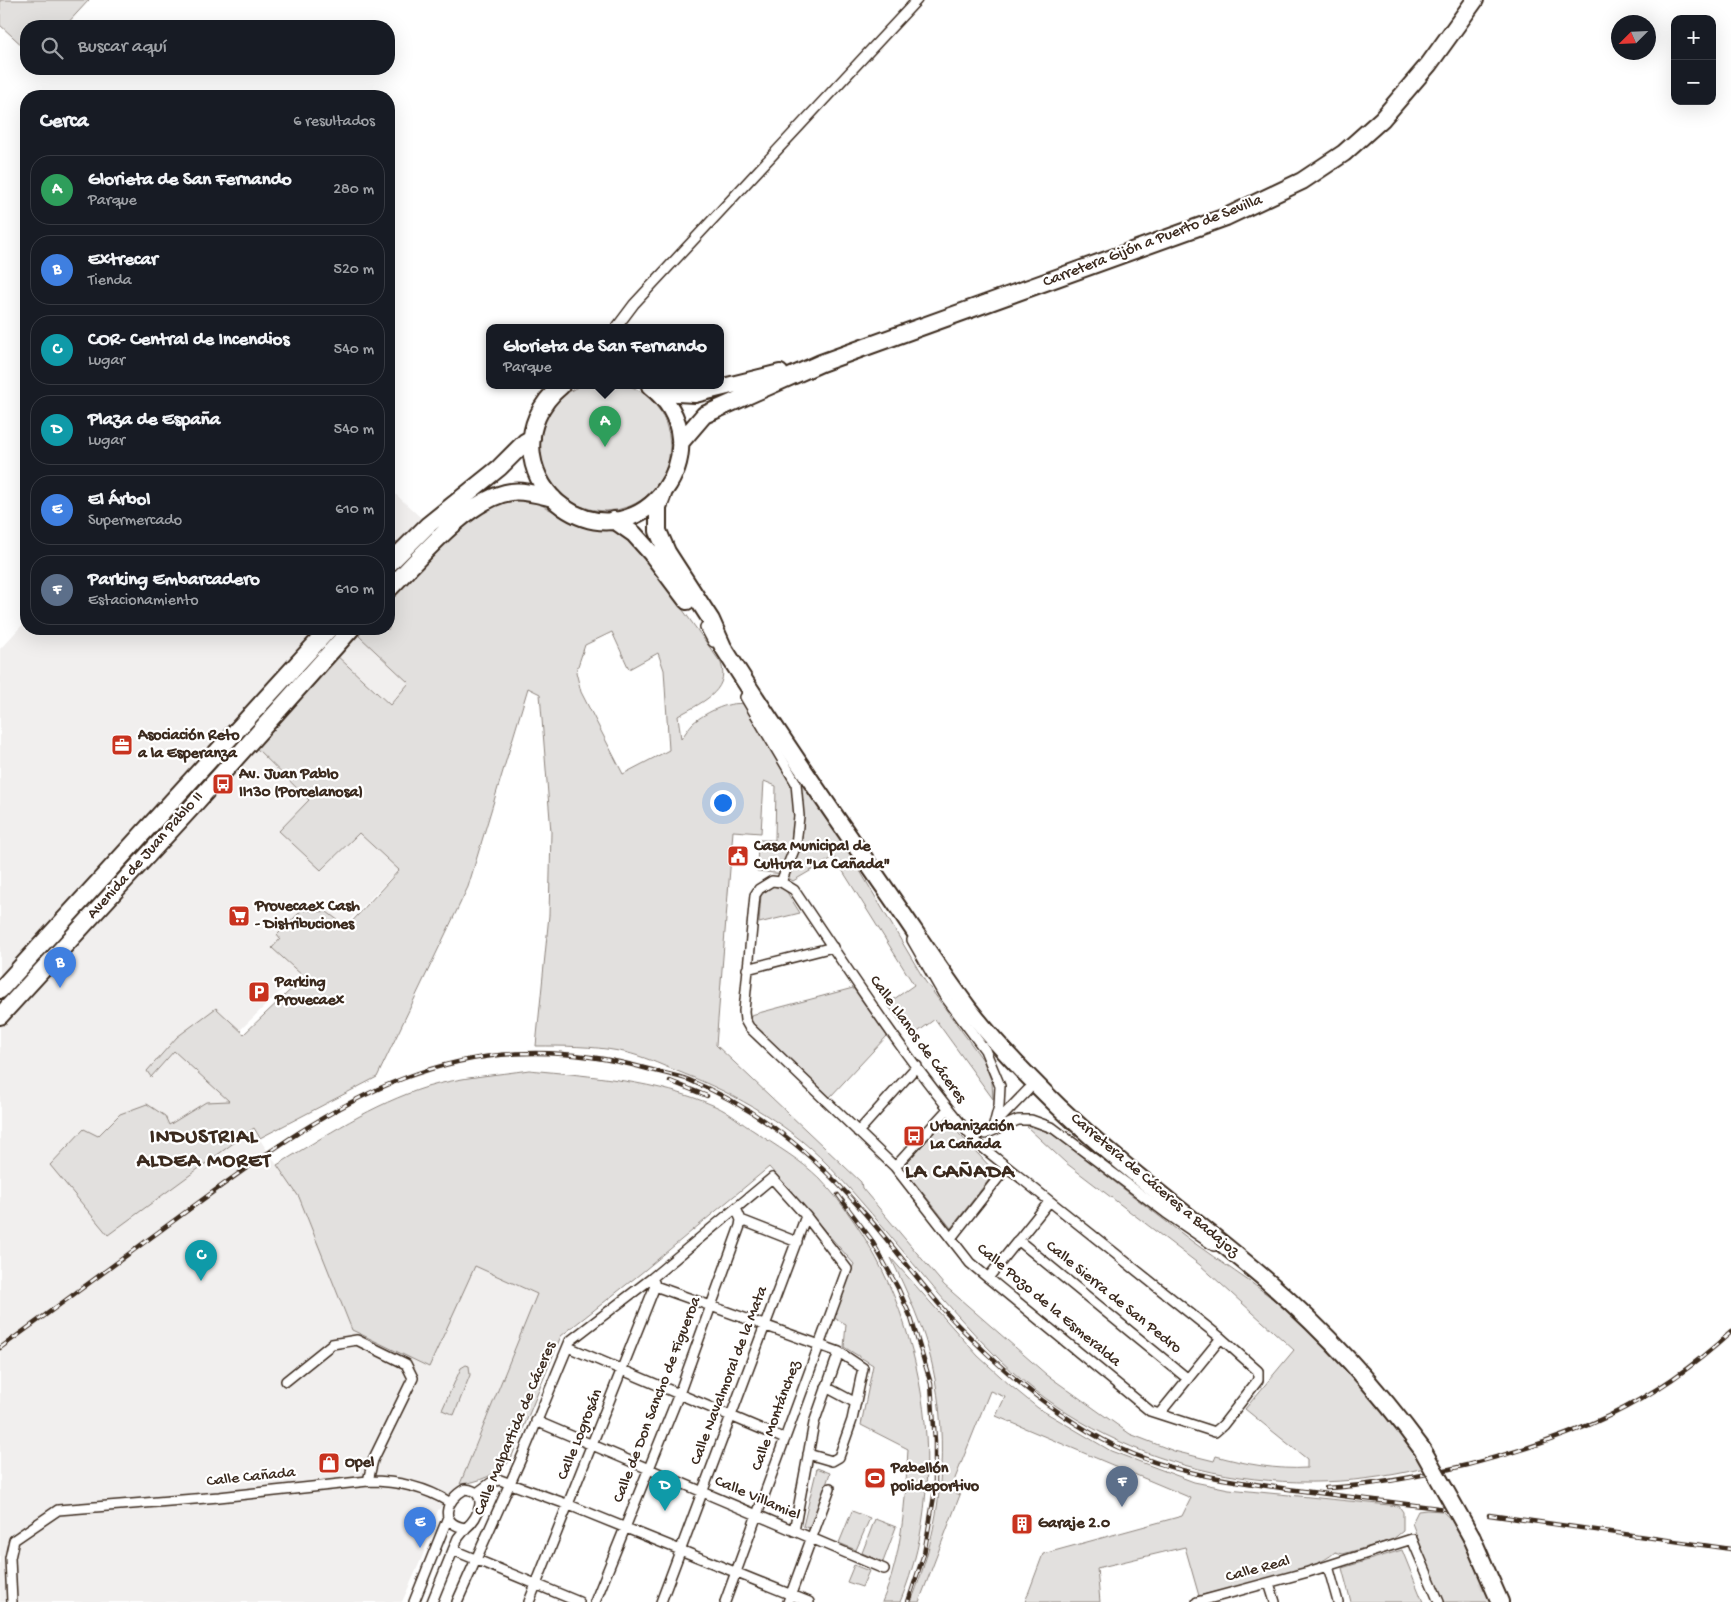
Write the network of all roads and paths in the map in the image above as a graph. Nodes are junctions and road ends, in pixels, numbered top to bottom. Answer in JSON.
{"nodes":[{"id":1,"x":917,"y":0,"type":"edge"},
{"id":2,"x":1475,"y":0,"type":"edge"},
{"id":3,"x":620,"y":324,"type":"edge"},
{"id":4,"x":820,"y":363,"type":"junction"},
{"id":5,"x":724,"y":387,"type":"edge"},
{"id":6,"x":558,"y":389,"type":"edge"},
{"id":7,"x":654,"y":389,"type":"edge"},
{"id":8,"x":661,"y":389,"type":"edge"},
{"id":9,"x":715,"y":389,"type":"edge"},
{"id":10,"x":532,"y":438,"type":"junction"},
{"id":11,"x":680,"y":444,"type":"junction"},
{"id":12,"x":662,"y":494,"type":"junction"},
{"id":13,"x":552,"y":498,"type":"junction"},
{"id":14,"x":614,"y":520,"type":"junction"},
{"id":15,"x":395,"y":558,"type":"edge"},
{"id":16,"x":395,"y":583,"type":"edge"},
{"id":17,"x":705,"y":627,"type":"junction"},
{"id":18,"x":324,"y":635,"type":"edge"},
{"id":19,"x":345,"y":635,"type":"edge"},
{"id":20,"x":724,"y":647,"type":"junction"},
{"id":21,"x":858,"y":850,"type":"junction"},
{"id":22,"x":781,"y":882,"type":"junction"},
{"id":23,"x":908,"y":931,"type":"junction"},
{"id":24,"x":833,"y":947,"type":"junction"},
{"id":25,"x":747,"y":969,"type":"junction"},
{"id":26,"x":0,"y":990,"type":"edge"},
{"id":27,"x":968,"y":1009,"type":"junction"},
{"id":28,"x":0,"y":1016,"type":"edge"},
{"id":29,"x":917,"y":1066,"type":"junction"},
{"id":30,"x":1028,"y":1090,"type":"junction"},
{"id":31,"x":948,"y":1109,"type":"junction"},
{"id":32,"x":994,"y":1125,"type":"junction"},
{"id":33,"x":858,"y":1132,"type":"junction"},
{"id":34,"x":985,"y":1134,"type":"junction"},
{"id":35,"x":977,"y":1143,"type":"junction"},
{"id":36,"x":894,"y":1167,"type":"junction"},
{"id":37,"x":1006,"y":1168,"type":"junction"},
{"id":38,"x":1132,"y":1173,"type":"junction"},
{"id":39,"x":1049,"y":1202,"type":"junction"},
{"id":40,"x":736,"y":1208,"type":"junction"},
{"id":41,"x":806,"y":1216,"type":"junction"},
{"id":42,"x":740,"y":1220,"type":"junction"},
{"id":43,"x":951,"y":1238,"type":"junction"},
{"id":44,"x":1018,"y":1240,"type":"junction"},
{"id":45,"x":798,"y":1242,"type":"junction"},
{"id":46,"x":1237,"y":1262,"type":"junction"},
{"id":47,"x":988,"y":1278,"type":"junction"},
{"id":48,"x":654,"y":1282,"type":"junction"},
{"id":49,"x":1294,"y":1305,"type":"junction"},
{"id":50,"x":711,"y":1306,"type":"junction"},
{"id":51,"x":766,"y":1325,"type":"junction"},
{"id":52,"x":1221,"y":1338,"type":"junction"},
{"id":53,"x":820,"y":1345,"type":"junction"},
{"id":54,"x":568,"y":1347,"type":"junction"},
{"id":55,"x":839,"y":1352,"type":"junction"},
{"id":56,"x":623,"y":1370,"type":"junction"},
{"id":57,"x":1188,"y":1379,"type":"junction"},
{"id":58,"x":286,"y":1382,"type":"dead end"},
{"id":59,"x":826,"y":1388,"type":"junction"},
{"id":60,"x":680,"y":1394,"type":"junction"},
{"id":61,"x":856,"y":1403,"type":"junction"},
{"id":62,"x":1160,"y":1413,"type":"junction"},
{"id":63,"x":731,"y":1416,"type":"junction"},
{"id":64,"x":536,"y":1421,"type":"junction"},
{"id":65,"x":1215,"y":1432,"type":"joint"},
{"id":66,"x":785,"y":1438,"type":"junction"},
{"id":67,"x":592,"y":1446,"type":"junction"},
{"id":68,"x":808,"y":1454,"type":"junction"},
{"id":69,"x":648,"y":1469,"type":"junction"},
{"id":70,"x":368,"y":1481,"type":"junction"},
{"id":71,"x":510,"y":1483,"type":"junction"},
{"id":72,"x":830,"y":1488,"type":"dead end"},
{"id":73,"x":702,"y":1492,"type":"junction"},
{"id":74,"x":477,"y":1493,"type":"junction"},
{"id":75,"x":449,"y":1502,"type":"junction"},
{"id":76,"x":569,"y":1505,"type":"junction"},
{"id":77,"x":757,"y":1516,"type":"junction"},
{"id":78,"x":448,"y":1517,"type":"junction"},
{"id":79,"x":466,"y":1528,"type":"junction"},
{"id":80,"x":624,"y":1528,"type":"junction"},
{"id":81,"x":794,"y":1531,"type":"junction"},
{"id":82,"x":811,"y":1538,"type":"junction"},
{"id":83,"x":681,"y":1549,"type":"junction"},
{"id":84,"x":453,"y":1550,"type":"junction"},
{"id":85,"x":476,"y":1560,"type":"junction"},
{"id":86,"x":1328,"y":1566,"type":"junction"},
{"id":87,"x":884,"y":1569,"type":"dead end"},
{"id":88,"x":735,"y":1573,"type":"junction"},
{"id":89,"x":1269,"y":1583,"type":"junction"},
{"id":90,"x":536,"y":1584,"type":"junction"},
{"id":91,"x":790,"y":1598,"type":"edge"},
{"id":92,"x":1219,"y":1599,"type":"edge"},
{"id":93,"x":12,"y":1602,"type":"edge"},
{"id":94,"x":414,"y":1602,"type":"edge"},
{"id":95,"x":432,"y":1602,"type":"edge"},
{"id":96,"x":457,"y":1602,"type":"edge"},
{"id":97,"x":530,"y":1602,"type":"edge"},
{"id":98,"x":579,"y":1602,"type":"edge"},
{"id":99,"x":595,"y":1602,"type":"edge"},
{"id":100,"x":661,"y":1602,"type":"edge"},
{"id":101,"x":725,"y":1602,"type":"edge"},
{"id":102,"x":809,"y":1602,"type":"edge"},
{"id":103,"x":1196,"y":1602,"type":"edge"},
{"id":104,"x":1275,"y":1602,"type":"edge"},
{"id":105,"x":1338,"y":1602,"type":"edge"},
{"id":106,"x":1439,"y":1602,"type":"edge"},
{"id":107,"x":1500,"y":1602,"type":"edge"}],
"edges":[{"from":1,"to":3,"type":"street"},
{"from":2,"to":4,"type":"highway","name":"Carretera Gijón a Puerto de Sevilla"},
{"from":4,"to":5,"type":"highway","name":"Carretera Gijón a Puerto de Sevilla"},
{"from":4,"to":11,"type":"highway","name":"Carretera Gijón a Puerto de Sevilla"},
{"from":6,"to":10,"type":"highway"},
{"from":7,"to":11,"type":"highway"},
{"from":8,"to":9,"type":"highway","name":"Carretera Gijón a Puerto de Sevilla"},
{"from":10,"to":13,"type":"highway"},
{"from":10,"to":15,"type":"highway"},
{"from":11,"to":12,"type":"highway"},
{"from":12,"to":14,"type":"highway"},
{"from":12,"to":20,"type":"highway"},
{"from":13,"to":14,"type":"highway"},
{"from":13,"to":16,"type":"highway"},
{"from":14,"to":17,"type":"highway"},
{"from":17,"to":20,"type":"highway"},
{"from":17,"to":22,"type":"street"},
{"from":18,"to":26,"type":"highway","name":"Avenida de Juan Pablo II"},
{"from":19,"to":28,"type":"highway","name":"Avenida de Juan Pablo II"},
{"from":20,"to":21,"type":"highway","name":"Carretera de Cáceres a Badajoz"},
{"from":21,"to":23,"type":"highway","name":"Carretera de Cáceres a Badajoz"},
{"from":21,"to":27,"type":"highway","name":"Carretera de Cáceres a Badajoz"},
{"from":22,"to":24,"type":"street","name":"Calle Llanos de Cáceres"},
{"from":22,"to":25,"type":"street","name":"Calle Pozo de la Esmeralda"},
{"from":23,"to":30,"type":"highway","name":"Carretera de Cáceres a Badajoz"},
{"from":23,"to":32,"type":"street"},
{"from":24,"to":25,"type":"street"},
{"from":24,"to":29,"type":"street","name":"Calle Llanos de Cáceres"},
{"from":25,"to":33,"type":"street","name":"Calle Pozo de la Esmeralda"},
{"from":27,"to":30,"type":"street"},
{"from":27,"to":38,"type":"highway","name":"Carretera de Cáceres a Badajoz"},
{"from":29,"to":31,"type":"street","name":"Calle Llanos de Cáceres"},
{"from":29,"to":33,"type":"street"},
{"from":30,"to":32,"type":"street"},
{"from":30,"to":38,"type":"street"},
{"from":30,"to":46,"type":"highway","name":"Carretera de Cáceres a Badajoz"},
{"from":31,"to":35,"type":"street","name":"Calle Llanos de Cáceres"},
{"from":31,"to":36,"type":"street"},
{"from":32,"to":34,"type":"street"},
{"from":33,"to":36,"type":"street","name":"Calle Pozo de la Esmeralda"},
{"from":34,"to":35,"type":"street"},
{"from":34,"to":46,"type":"street"},
{"from":35,"to":37,"type":"street","name":"Calle Llanos de Cáceres"},
{"from":36,"to":43,"type":"street","name":"Calle Pozo de la Esmeralda"},
{"from":37,"to":39,"type":"street","name":"Calle Llanos de Cáceres"},
{"from":37,"to":43,"type":"street"},
{"from":38,"to":49,"type":"highway","name":"Carretera de Cáceres a Badajoz"},
{"from":39,"to":44,"type":"street"},
{"from":39,"to":52,"type":"street","name":"Calle Llanos de Cáceres"},
{"from":40,"to":41,"type":"street","name":"Calle Malpartida de Cáceres"},
{"from":40,"to":42,"type":"street"},
{"from":40,"to":48,"type":"street","name":"Calle Malpartida de Cáceres"},
{"from":41,"to":45,"type":"street","name":"Calle Navalmoral de la Mata"},
{"from":41,"to":53,"type":"street","name":"Calle Montánchez"},
{"from":42,"to":45,"type":"street"},
{"from":42,"to":50,"type":"street","name":"Calle de Don Sancho de Figueroa"},
{"from":43,"to":47,"type":"street","name":"Calle Pozo de la Esmeralda"},
{"from":44,"to":47,"type":"street"},
{"from":44,"to":57,"type":"street","name":"Calle Sierra de San Pedro"},
{"from":45,"to":51,"type":"street","name":"Calle Navalmoral de la Mata"},
{"from":46,"to":49,"type":"highway","name":"Carretera de Cáceres a Badajoz"},
{"from":47,"to":62,"type":"street","name":"Calle Pozo de la Esmeralda"},
{"from":48,"to":50,"type":"street"},
{"from":48,"to":54,"type":"street","name":"Calle Malpartida de Cáceres"},
{"from":48,"to":56,"type":"street","name":"Calle Logrosán"},
{"from":49,"to":107,"type":"highway","name":"Carretera de Cáceres a Badajoz","bridge":true},
{"from":50,"to":51,"type":"street"},
{"from":50,"to":60,"type":"street","name":"Calle de Don Sancho de Figueroa"},
{"from":51,"to":53,"type":"street"},
{"from":51,"to":63,"type":"street","name":"Calle Navalmoral de la Mata"},
{"from":52,"to":57,"type":"street"},
{"from":52,"to":65,"type":"street","name":"Calle Llanos de Cáceres"},
{"from":53,"to":55,"type":"street"},
{"from":53,"to":66,"type":"street","name":"Calle Montánchez"},
{"from":54,"to":56,"type":"street"},
{"from":54,"to":64,"type":"street","name":"Calle Malpartida de Cáceres"},
{"from":55,"to":59,"type":"street"},
{"from":55,"to":61,"type":"street"},
{"from":56,"to":60,"type":"street"},
{"from":56,"to":67,"type":"street","name":"Calle Logrosán"},
{"from":57,"to":62,"type":"street"},
{"from":58,"to":70,"type":"street"},
{"from":59,"to":61,"type":"street"},
{"from":59,"to":68,"type":"street"},
{"from":60,"to":63,"type":"street"},
{"from":60,"to":69,"type":"street","name":"Calle de Don Sancho de Figueroa"},
{"from":61,"to":68,"type":"street"},
{"from":62,"to":65,"type":"street","name":"Calle Pozo de la Esmeralda"},
{"from":63,"to":66,"type":"street"},
{"from":63,"to":73,"type":"street","name":"Calle Navalmoral de la Mata"},
{"from":64,"to":67,"type":"street","name":"Calle Villamiel"},
{"from":64,"to":71,"type":"street","name":"Calle Malpartida de Cáceres"},
{"from":66,"to":77,"type":"street","name":"Calle Montánchez"},
{"from":67,"to":69,"type":"street","name":"Calle Villamiel"},
{"from":67,"to":76,"type":"street","name":"Calle Logrosán"},
{"from":68,"to":81,"type":"street"},
{"from":69,"to":73,"type":"street","name":"Calle Villamiel"},
{"from":69,"to":80,"type":"street","name":"Calle de Don Sancho de Figueroa"},
{"from":70,"to":75,"type":"street","name":"Calle Cañada"},
{"from":70,"to":93,"type":"street","name":"Calle Cañada"},
{"from":71,"to":74,"type":"street"},
{"from":71,"to":76,"type":"street"},
{"from":71,"to":85,"type":"street","name":"Calle Malpartida de Cáceres"},
{"from":72,"to":82,"type":"street"},
{"from":73,"to":77,"type":"street","name":"Calle Villamiel"},
{"from":73,"to":83,"type":"street","name":"Calle Navalmoral de la Mata"},
{"from":74,"to":75,"type":"street"},
{"from":74,"to":79,"type":"street"},
{"from":75,"to":78,"type":"street"},
{"from":76,"to":80,"type":"street"},
{"from":76,"to":90,"type":"street","name":"Calle Logrosán"},
{"from":77,"to":81,"type":"street","name":"Calle Villamiel"},
{"from":77,"to":88,"type":"street","name":"Calle Montánchez"},
{"from":78,"to":79,"type":"street"},
{"from":78,"to":94,"type":"street","name":"Calle Malpartida de Cáceres"},
{"from":79,"to":84,"type":"street","name":"Calle Malpartida de Cáceres"},
{"from":80,"to":83,"type":"street"},
{"from":80,"to":99,"type":"street","name":"Calle de Don Sancho de Figueroa"},
{"from":81,"to":82,"type":"street","name":"Calle Villamiel"},
{"from":82,"to":87,"type":"street","name":"Calle Villamiel"},
{"from":82,"to":91,"type":"street"},
{"from":83,"to":88,"type":"street"},
{"from":83,"to":100,"type":"street","name":"Calle Navalmoral de la Mata"},
{"from":84,"to":85,"type":"street"},
{"from":84,"to":95,"type":"street","name":"Calle Malpartida de Cáceres"},
{"from":85,"to":90,"type":"street"},
{"from":85,"to":96,"type":"street","name":"Calle Malpartida de Cáceres"},
{"from":86,"to":89,"type":"street","name":"Calle Real"},
{"from":86,"to":105,"type":"street"},
{"from":86,"to":106,"type":"street","name":"Calle Real"},
{"from":88,"to":91,"type":"street"},
{"from":88,"to":101,"type":"street","name":"Calle Montánchez"},
{"from":89,"to":92,"type":"street","name":"Calle Real"},
{"from":89,"to":104,"type":"street"},
{"from":90,"to":97,"type":"street","name":"Calle Logrosán"},
{"from":90,"to":98,"type":"street"},
{"from":91,"to":102,"type":"street"},
{"from":92,"to":103,"type":"street","name":"Calle Real"}]}
